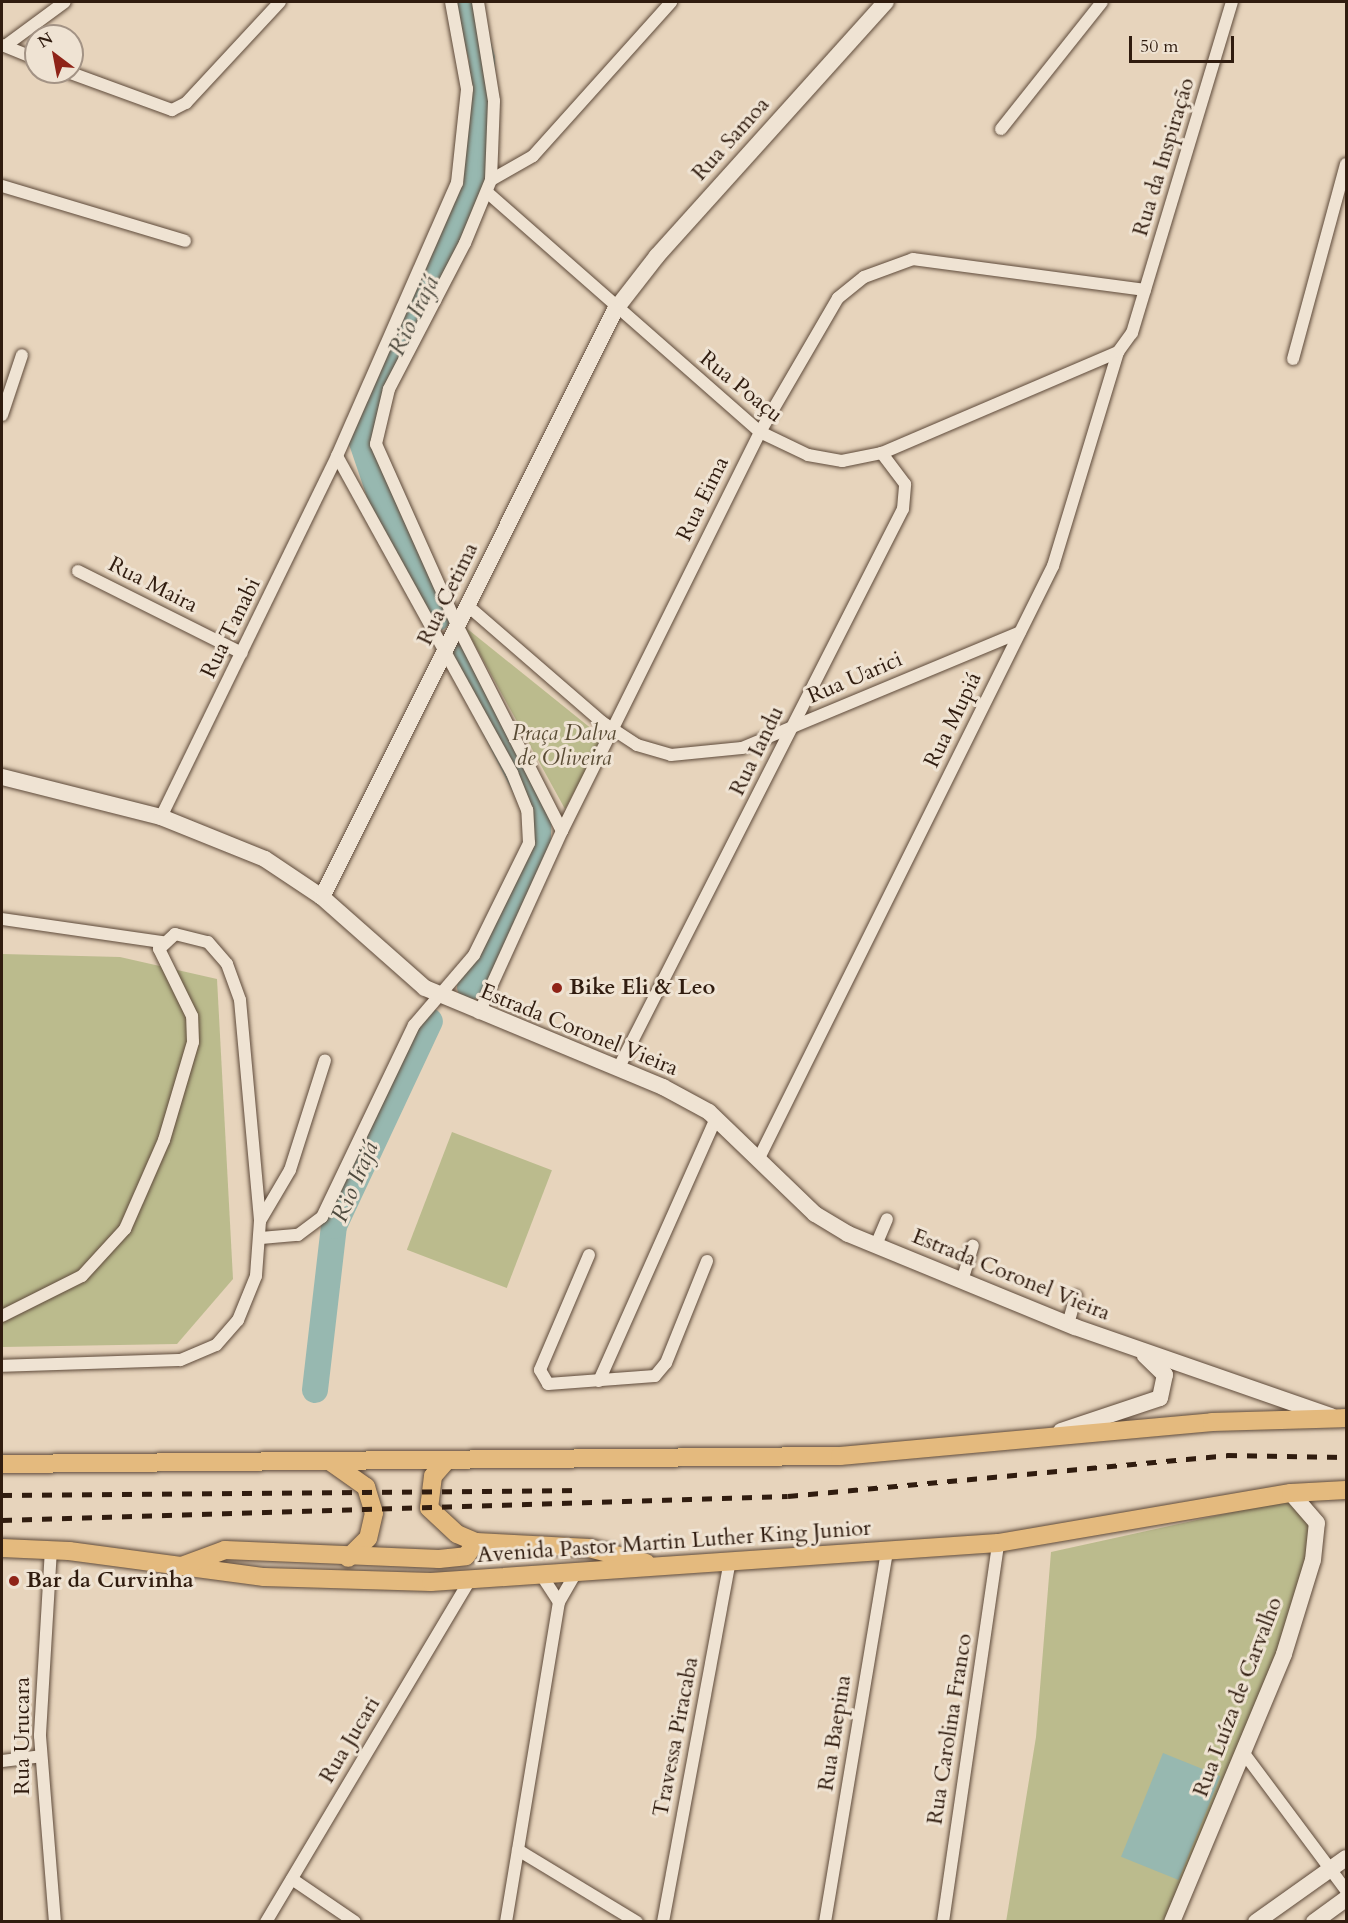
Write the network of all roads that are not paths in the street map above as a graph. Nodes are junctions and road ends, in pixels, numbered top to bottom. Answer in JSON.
{"nodes":[{"id":1,"x":65,"y":2,"type":"edge"},
{"id":2,"x":280,"y":2,"type":"edge"},
{"id":3,"x":451,"y":2,"type":"edge"},
{"id":4,"x":478,"y":2,"type":"edge"},
{"id":5,"x":671,"y":2,"type":"edge"},
{"id":6,"x":886,"y":2,"type":"edge"},
{"id":7,"x":1102,"y":2,"type":"edge"},
{"id":8,"x":1232,"y":2,"type":"edge"},
{"id":9,"x":3,"y":46,"type":"edge"},
{"id":10,"x":24,"y":54,"type":"edge"},
{"id":11,"x":84,"y":78,"type":"edge"},
{"id":12,"x":1001,"y":129,"type":"dead end"},
{"id":13,"x":1347,"y":164,"type":"edge"},
{"id":14,"x":491,"y":180,"type":"junction"},
{"id":15,"x":2,"y":186,"type":"edge"},
{"id":16,"x":488,"y":193,"type":"junction"},
{"id":17,"x":185,"y":241,"type":"dead end"},
{"id":18,"x":1145,"y":290,"type":"junction"},
{"id":19,"x":615,"y":310,"type":"junction"},
{"id":20,"x":1118,"y":352,"type":"junction"},
{"id":21,"x":22,"y":356,"type":"dead end"},
{"id":22,"x":1293,"y":359,"type":"dead end"},
{"id":23,"x":2,"y":415,"type":"edge"},
{"id":24,"x":760,"y":432,"type":"junction"},
{"id":25,"x":882,"y":453,"type":"junction"},
{"id":26,"x":338,"y":456,"type":"junction"},
{"id":27,"x":78,"y":570,"type":"dead end"},
{"id":28,"x":468,"y":606,"type":"junction"},
{"id":29,"x":458,"y":627,"type":"junction"},
{"id":30,"x":1020,"y":633,"type":"junction"},
{"id":31,"x":446,"y":651,"type":"junction"},
{"id":32,"x":242,"y":653,"type":"junction"},
{"id":33,"x":793,"y":727,"type":"junction"},
{"id":34,"x":613,"y":730,"type":"junction"},
{"id":35,"x":2,"y":777,"type":"edge"},
{"id":36,"x":161,"y":817,"type":"junction"},
{"id":37,"x":562,"y":831,"type":"junction"},
{"id":38,"x":322,"y":897,"type":"junction"},
{"id":39,"x":2,"y":919,"type":"edge"},
{"id":40,"x":162,"y":942,"type":"junction"},
{"id":41,"x":440,"y":996,"type":"junction"},
{"id":42,"x":479,"y":1013,"type":"junction"},
{"id":43,"x":325,"y":1060,"type":"dead end"},
{"id":44,"x":618,"y":1069,"type":"junction"},
{"id":45,"x":716,"y":1118,"type":"junction"},
{"id":46,"x":760,"y":1156,"type":"junction"},
{"id":47,"x":887,"y":1219,"type":"dead end"},
{"id":48,"x":261,"y":1221,"type":"junction"},
{"id":49,"x":261,"y":1238,"type":"junction"},
{"id":50,"x":876,"y":1245,"type":"junction"},
{"id":51,"x":973,"y":1246,"type":"dead end"},
{"id":52,"x":589,"y":1255,"type":"dead end"},
{"id":53,"x":706,"y":1261,"type":"dead end"},
{"id":54,"x":962,"y":1281,"type":"junction"},
{"id":55,"x":1076,"y":1296,"type":"dead end"},
{"id":56,"x":2,"y":1316,"type":"edge"},
{"id":57,"x":1068,"y":1324,"type":"junction"},
{"id":58,"x":1131,"y":1347,"type":"junction"},
{"id":59,"x":2,"y":1366,"type":"edge"},
{"id":60,"x":599,"y":1381,"type":"junction"},
{"id":61,"x":1342,"y":1418,"type":"edge"},
{"id":62,"x":1037,"y":1439,"type":"junction"},
{"id":63,"x":447,"y":1460,"type":"junction"},
{"id":64,"x":332,"y":1463,"type":"junction"},
{"id":65,"x":2,"y":1464,"type":"edge"},
{"id":66,"x":1347,"y":1482,"type":"edge"},
{"id":67,"x":1347,"y":1490,"type":"edge"},
{"id":68,"x":1291,"y":1493,"type":"junction"},
{"id":69,"x":476,"y":1542,"type":"junction"},
{"id":70,"x":998,"y":1543,"type":"junction"},
{"id":71,"x":2,"y":1548,"type":"edge"},
{"id":72,"x":51,"y":1549,"type":"junction"},
{"id":73,"x":887,"y":1552,"type":"junction"},
{"id":74,"x":348,"y":1558,"type":"junction"},
{"id":75,"x":730,"y":1561,"type":"junction"},
{"id":76,"x":659,"y":1566,"type":"junction"},
{"id":77,"x":179,"y":1567,"type":"junction"},
{"id":78,"x":576,"y":1573,"type":"junction"},
{"id":79,"x":542,"y":1576,"type":"junction"},
{"id":80,"x":470,"y":1580,"type":"junction"},
{"id":81,"x":559,"y":1602,"type":"junction"},
{"id":82,"x":1244,"y":1752,"type":"junction"},
{"id":83,"x":41,"y":1756,"type":"junction"},
{"id":84,"x":2,"y":1761,"type":"edge"},
{"id":85,"x":518,"y":1850,"type":"junction"},
{"id":86,"x":1347,"y":1858,"type":"edge"},
{"id":87,"x":1331,"y":1868,"type":"junction"},
{"id":88,"x":292,"y":1879,"type":"junction"},
{"id":89,"x":1347,"y":1890,"type":"edge"},
{"id":90,"x":1347,"y":1899,"type":"edge"},
{"id":91,"x":55,"y":1922,"type":"edge"},
{"id":92,"x":266,"y":1922,"type":"edge"},
{"id":93,"x":355,"y":1922,"type":"edge"},
{"id":94,"x":506,"y":1922,"type":"edge"},
{"id":95,"x":637,"y":1922,"type":"edge"},
{"id":96,"x":663,"y":1922,"type":"edge"},
{"id":97,"x":825,"y":1922,"type":"edge"},
{"id":98,"x":943,"y":1922,"type":"edge"},
{"id":99,"x":1172,"y":1922,"type":"edge"},
{"id":100,"x":1256,"y":1922,"type":"edge"},
{"id":101,"x":1314,"y":1922,"type":"edge"}],
"edges":[{"from":1,"to":9,"type":"street"},
{"from":2,"to":11,"type":"street"},
{"from":3,"to":26,"type":"street","name":"Rua Tanabi"},
{"from":4,"to":14,"type":"street"},
{"from":5,"to":14,"type":"street"},
{"from":6,"to":19,"type":"street","name":"Rua Samoa"},
{"from":7,"to":12,"type":"street"},
{"from":8,"to":18,"type":"street","name":"Rua da Inspiração"},
{"from":9,"to":10,"type":"street"},
{"from":13,"to":22,"type":"street"},
{"from":14,"to":16,"type":"street"},
{"from":15,"to":17,"type":"street"},
{"from":16,"to":19,"type":"street","name":"Rua Poaçu"},
{"from":16,"to":29,"type":"street"},
{"from":18,"to":20,"type":"street","name":"Rua Mupiá"},
{"from":18,"to":24,"type":"street","name":"Rua Eima"},
{"from":19,"to":24,"type":"street","name":"Rua Poaçu"},
{"from":19,"to":28,"type":"street","name":"Rua Cetima"},
{"from":20,"to":25,"type":"street","name":"Rua Poaçu"},
{"from":20,"to":30,"type":"street","name":"Rua Mupiá"},
{"from":21,"to":23,"type":"street"},
{"from":24,"to":25,"type":"street","name":"Rua Poaçu"},
{"from":24,"to":34,"type":"street","name":"Rua Eima"},
{"from":25,"to":33,"type":"street","name":"Rua Iandu"},
{"from":26,"to":31,"type":"street"},
{"from":26,"to":32,"type":"street","name":"Rua Tanabi"},
{"from":27,"to":32,"type":"street","name":"Rua Maira"},
{"from":28,"to":29,"type":"street","name":"Rua Cetima"},
{"from":28,"to":34,"type":"street","name":"Rua Uarici"},
{"from":29,"to":31,"type":"street","name":"Rua Cetima"},
{"from":29,"to":37,"type":"street"},
{"from":30,"to":33,"type":"street","name":"Rua Uarici"},
{"from":30,"to":46,"type":"street","name":"Rua Mupiá"},
{"from":31,"to":38,"type":"street","name":"Rua Cetima"},
{"from":31,"to":41,"type":"street"},
{"from":32,"to":36,"type":"street","name":"Rua Tanabi"},
{"from":33,"to":34,"type":"street","name":"Rua Uarici"},
{"from":33,"to":44,"type":"street","name":"Rua Iandu"},
{"from":34,"to":37,"type":"street","name":"Rua Eima"},
{"from":35,"to":36,"type":"street","name":"Estrada Coronel Vieira"},
{"from":36,"to":38,"type":"street","name":"Estrada Coronel Vieira"},
{"from":37,"to":42,"type":"street","name":"Rua Eima"},
{"from":38,"to":41,"type":"street","name":"Estrada Coronel Vieira"},
{"from":39,"to":40,"type":"street"},
{"from":40,"to":48,"type":"street"},
{"from":40,"to":56,"type":"street"},
{"from":41,"to":42,"type":"street","name":"Estrada Coronel Vieira"},
{"from":41,"to":49,"type":"street"},
{"from":42,"to":44,"type":"street","name":"Estrada Coronel Vieira"},
{"from":43,"to":48,"type":"street"},
{"from":44,"to":45,"type":"street","name":"Estrada Coronel Vieira"},
{"from":45,"to":46,"type":"street","name":"Estrada Coronel Vieira"},
{"from":45,"to":60,"type":"street"},
{"from":46,"to":50,"type":"street","name":"Estrada Coronel Vieira"},
{"from":47,"to":50,"type":"street"},
{"from":48,"to":49,"type":"street"},
{"from":49,"to":59,"type":"street"},
{"from":50,"to":54,"type":"street","name":"Estrada Coronel Vieira"},
{"from":51,"to":54,"type":"street"},
{"from":52,"to":60,"type":"street"},
{"from":53,"to":60,"type":"street"},
{"from":54,"to":57,"type":"street","name":"Estrada Coronel Vieira"},
{"from":55,"to":57,"type":"street"},
{"from":57,"to":58,"type":"street","name":"Estrada Coronel Vieira"},
{"from":58,"to":61,"type":"street","name":"Estrada Coronel Vieira"},
{"from":58,"to":62,"type":"street","name":"Estrada Coronel Vieira"},
{"from":61,"to":62,"type":"main road"},
{"from":62,"to":63,"type":"main road"},
{"from":63,"to":64,"type":"main road"},
{"from":63,"to":69,"type":"main road"},
{"from":64,"to":65,"type":"main road"},
{"from":64,"to":74,"type":"main road"},
{"from":66,"to":68,"type":"main road"},
{"from":67,"to":68,"type":"main road","name":"Avenida Pastor Martin Luther King Junior"},
{"from":68,"to":70,"type":"main road","name":"Avenida Pastor Martin Luther King Junior"},
{"from":68,"to":82,"type":"street","name":"Rua Luíza de Carvalho"},
{"from":69,"to":74,"type":"main road"},
{"from":69,"to":76,"type":"main road"},
{"from":70,"to":73,"type":"main road","name":"Avenida Pastor Martin Luther King Junior"},
{"from":70,"to":98,"type":"street","name":"Rua Carolina Franco"},
{"from":71,"to":72,"type":"main road","name":"Avenida Pastor Martin Luther King Junior"},
{"from":72,"to":77,"type":"main road","name":"Avenida Pastor Martin Luther King Junior"},
{"from":72,"to":83,"type":"street","name":"Rua Urucara"},
{"from":73,"to":75,"type":"main road","name":"Avenida Pastor Martin Luther King Junior"},
{"from":73,"to":97,"type":"street","name":"Rua Baepina"},
{"from":74,"to":77,"type":"main road"},
{"from":75,"to":76,"type":"main road","name":"Avenida Pastor Martin Luther King Junior"},
{"from":75,"to":96,"type":"street","name":"Travessa Piracaba"},
{"from":76,"to":78,"type":"main road","name":"Avenida Pastor Martin Luther King Junior"},
{"from":77,"to":80,"type":"main road","name":"Avenida Pastor Martin Luther King Junior"},
{"from":78,"to":79,"type":"main road","name":"Avenida Pastor Martin Luther King Junior"},
{"from":78,"to":81,"type":"street"},
{"from":79,"to":80,"type":"main road","name":"Avenida Pastor Martin Luther King Junior"},
{"from":79,"to":81,"type":"street"},
{"from":80,"to":88,"type":"street","name":"Rua Jucari"},
{"from":81,"to":85,"type":"street"},
{"from":82,"to":87,"type":"street"},
{"from":82,"to":99,"type":"street","name":"Rua Luíza de Carvalho"},
{"from":83,"to":84,"type":"street"},
{"from":83,"to":91,"type":"street","name":"Rua Urucara"},
{"from":85,"to":94,"type":"street"},
{"from":85,"to":95,"type":"street"},
{"from":86,"to":87,"type":"street"},
{"from":87,"to":89,"type":"street"},
{"from":87,"to":100,"type":"street"},
{"from":88,"to":92,"type":"street","name":"Rua Jucari"},
{"from":88,"to":93,"type":"street"},
{"from":90,"to":101,"type":"street"}]}
